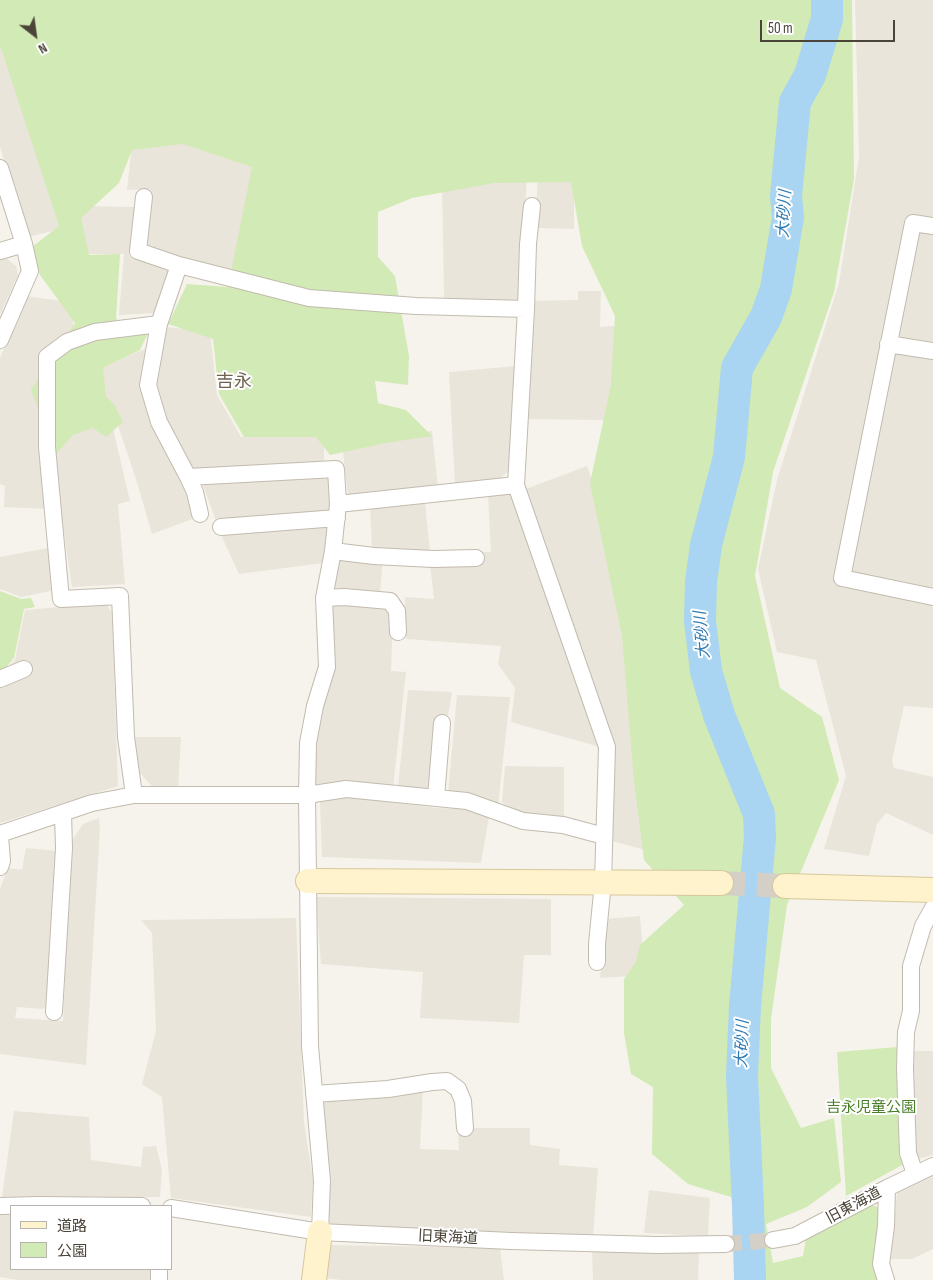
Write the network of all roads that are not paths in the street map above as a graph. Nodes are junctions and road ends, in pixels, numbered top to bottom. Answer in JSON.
{"nodes":[{"id":1,"x":0,"y":168,"type":"edge"},
{"id":2,"x":144,"y":197,"type":"dead end"},
{"id":3,"x":532,"y":206,"type":"dead end"},
{"id":4,"x":933,"y":226,"type":"edge"},
{"id":5,"x":24,"y":244,"type":"junction"},
{"id":6,"x":0,"y":251,"type":"edge"},
{"id":7,"x":179,"y":265,"type":"junction"},
{"id":8,"x":526,"y":309,"type":"junction"},
{"id":9,"x":159,"y":324,"type":"junction"},
{"id":10,"x":0,"y":340,"type":"edge"},
{"id":11,"x":888,"y":344,"type":"junction"},
{"id":12,"x":933,"y":351,"type":"edge"},
{"id":13,"x":188,"y":477,"type":"junction"},
{"id":14,"x":516,"y":485,"type":"junction"},
{"id":15,"x":338,"y":511,"type":"junction"},
{"id":16,"x":200,"y":514,"type":"dead end"},
{"id":17,"x":221,"y":527,"type":"dead end"},
{"id":18,"x":333,"y":551,"type":"junction"},
{"id":19,"x":476,"y":558,"type":"dead end"},
{"id":20,"x":933,"y":597,"type":"edge"},
{"id":21,"x":324,"y":598,"type":"junction"},
{"id":22,"x":398,"y":632,"type":"dead end"},
{"id":23,"x":24,"y":670,"type":"dead end"},
{"id":24,"x":0,"y":679,"type":"edge"},
{"id":25,"x":442,"y":723,"type":"dead end"},
{"id":26,"x":134,"y":795,"type":"junction"},
{"id":27,"x":307,"y":795,"type":"junction"},
{"id":28,"x":436,"y":798,"type":"junction"},
{"id":29,"x":63,"y":814,"type":"junction"},
{"id":30,"x":0,"y":835,"type":"edge"},
{"id":31,"x":604,"y":836,"type":"junction"},
{"id":32,"x":0,"y":867,"type":"edge"},
{"id":33,"x":308,"y":880,"type":"junction"},
{"id":34,"x":603,"y":882,"type":"junction"},
{"id":35,"x":721,"y":883,"type":"tunnel mouth"},
{"id":36,"x":785,"y":886,"type":"tunnel mouth"},
{"id":37,"x":933,"y":890,"type":"edge"},
{"id":38,"x":933,"y":908,"type":"edge"},
{"id":39,"x":597,"y":962,"type":"dead end"},
{"id":40,"x":54,"y":1012,"type":"dead end"},
{"id":41,"x":314,"y":1094,"type":"junction"},
{"id":42,"x":465,"y":1128,"type":"dead end"},
{"id":43,"x":933,"y":1166,"type":"edge"},
{"id":44,"x":915,"y":1174,"type":"junction"},
{"id":45,"x":887,"y":1188,"type":"junction"},
{"id":46,"x":172,"y":1208,"type":"edge"},
{"id":47,"x":320,"y":1232,"type":"junction"},
{"id":48,"x":772,"y":1240,"type":"tunnel mouth"},
{"id":49,"x":726,"y":1244,"type":"tunnel mouth"},
{"id":50,"x":314,"y":1280,"type":"edge"},
{"id":51,"x":886,"y":1280,"type":"edge"}],
"edges":[{"from":1,"to":5,"type":"street"},
{"from":2,"to":7,"type":"street"},
{"from":3,"to":8,"type":"street"},
{"from":4,"to":11,"type":"street"},
{"from":5,"to":6,"type":"street"},
{"from":5,"to":10,"type":"street"},
{"from":7,"to":8,"type":"street"},
{"from":7,"to":9,"type":"street"},
{"from":8,"to":14,"type":"street"},
{"from":9,"to":13,"type":"street"},
{"from":9,"to":26,"type":"street"},
{"from":11,"to":12,"type":"street"},
{"from":11,"to":20,"type":"street"},
{"from":13,"to":15,"type":"street"},
{"from":13,"to":16,"type":"street"},
{"from":14,"to":15,"type":"street"},
{"from":14,"to":31,"type":"street"},
{"from":15,"to":17,"type":"street"},
{"from":15,"to":18,"type":"street"},
{"from":18,"to":19,"type":"street"},
{"from":18,"to":21,"type":"street"},
{"from":21,"to":22,"type":"street"},
{"from":21,"to":27,"type":"street"},
{"from":23,"to":24,"type":"street"},
{"from":25,"to":28,"type":"street"},
{"from":26,"to":27,"type":"street"},
{"from":26,"to":29,"type":"street"},
{"from":27,"to":28,"type":"street"},
{"from":27,"to":33,"type":"street"},
{"from":28,"to":31,"type":"street"},
{"from":29,"to":30,"type":"street"},
{"from":29,"to":40,"type":"street"},
{"from":30,"to":32,"type":"street"},
{"from":31,"to":34,"type":"street"},
{"from":33,"to":34,"type":"street"},
{"from":33,"to":41,"type":"street"},
{"from":34,"to":35,"type":"street"},
{"from":34,"to":39,"type":"street"},
{"from":36,"to":37,"type":"street"},
{"from":38,"to":44,"type":"street"},
{"from":41,"to":42,"type":"street"},
{"from":41,"to":47,"type":"street"},
{"from":43,"to":44,"type":"street","name":"旧東海道"},
{"from":44,"to":45,"type":"street","name":"旧東海道"},
{"from":45,"to":48,"type":"street","name":"旧東海道"},
{"from":45,"to":51,"type":"street"},
{"from":46,"to":47,"type":"street","name":"旧東海道"},
{"from":47,"to":49,"type":"street","name":"旧東海道"},
{"from":47,"to":50,"type":"street"}]}
